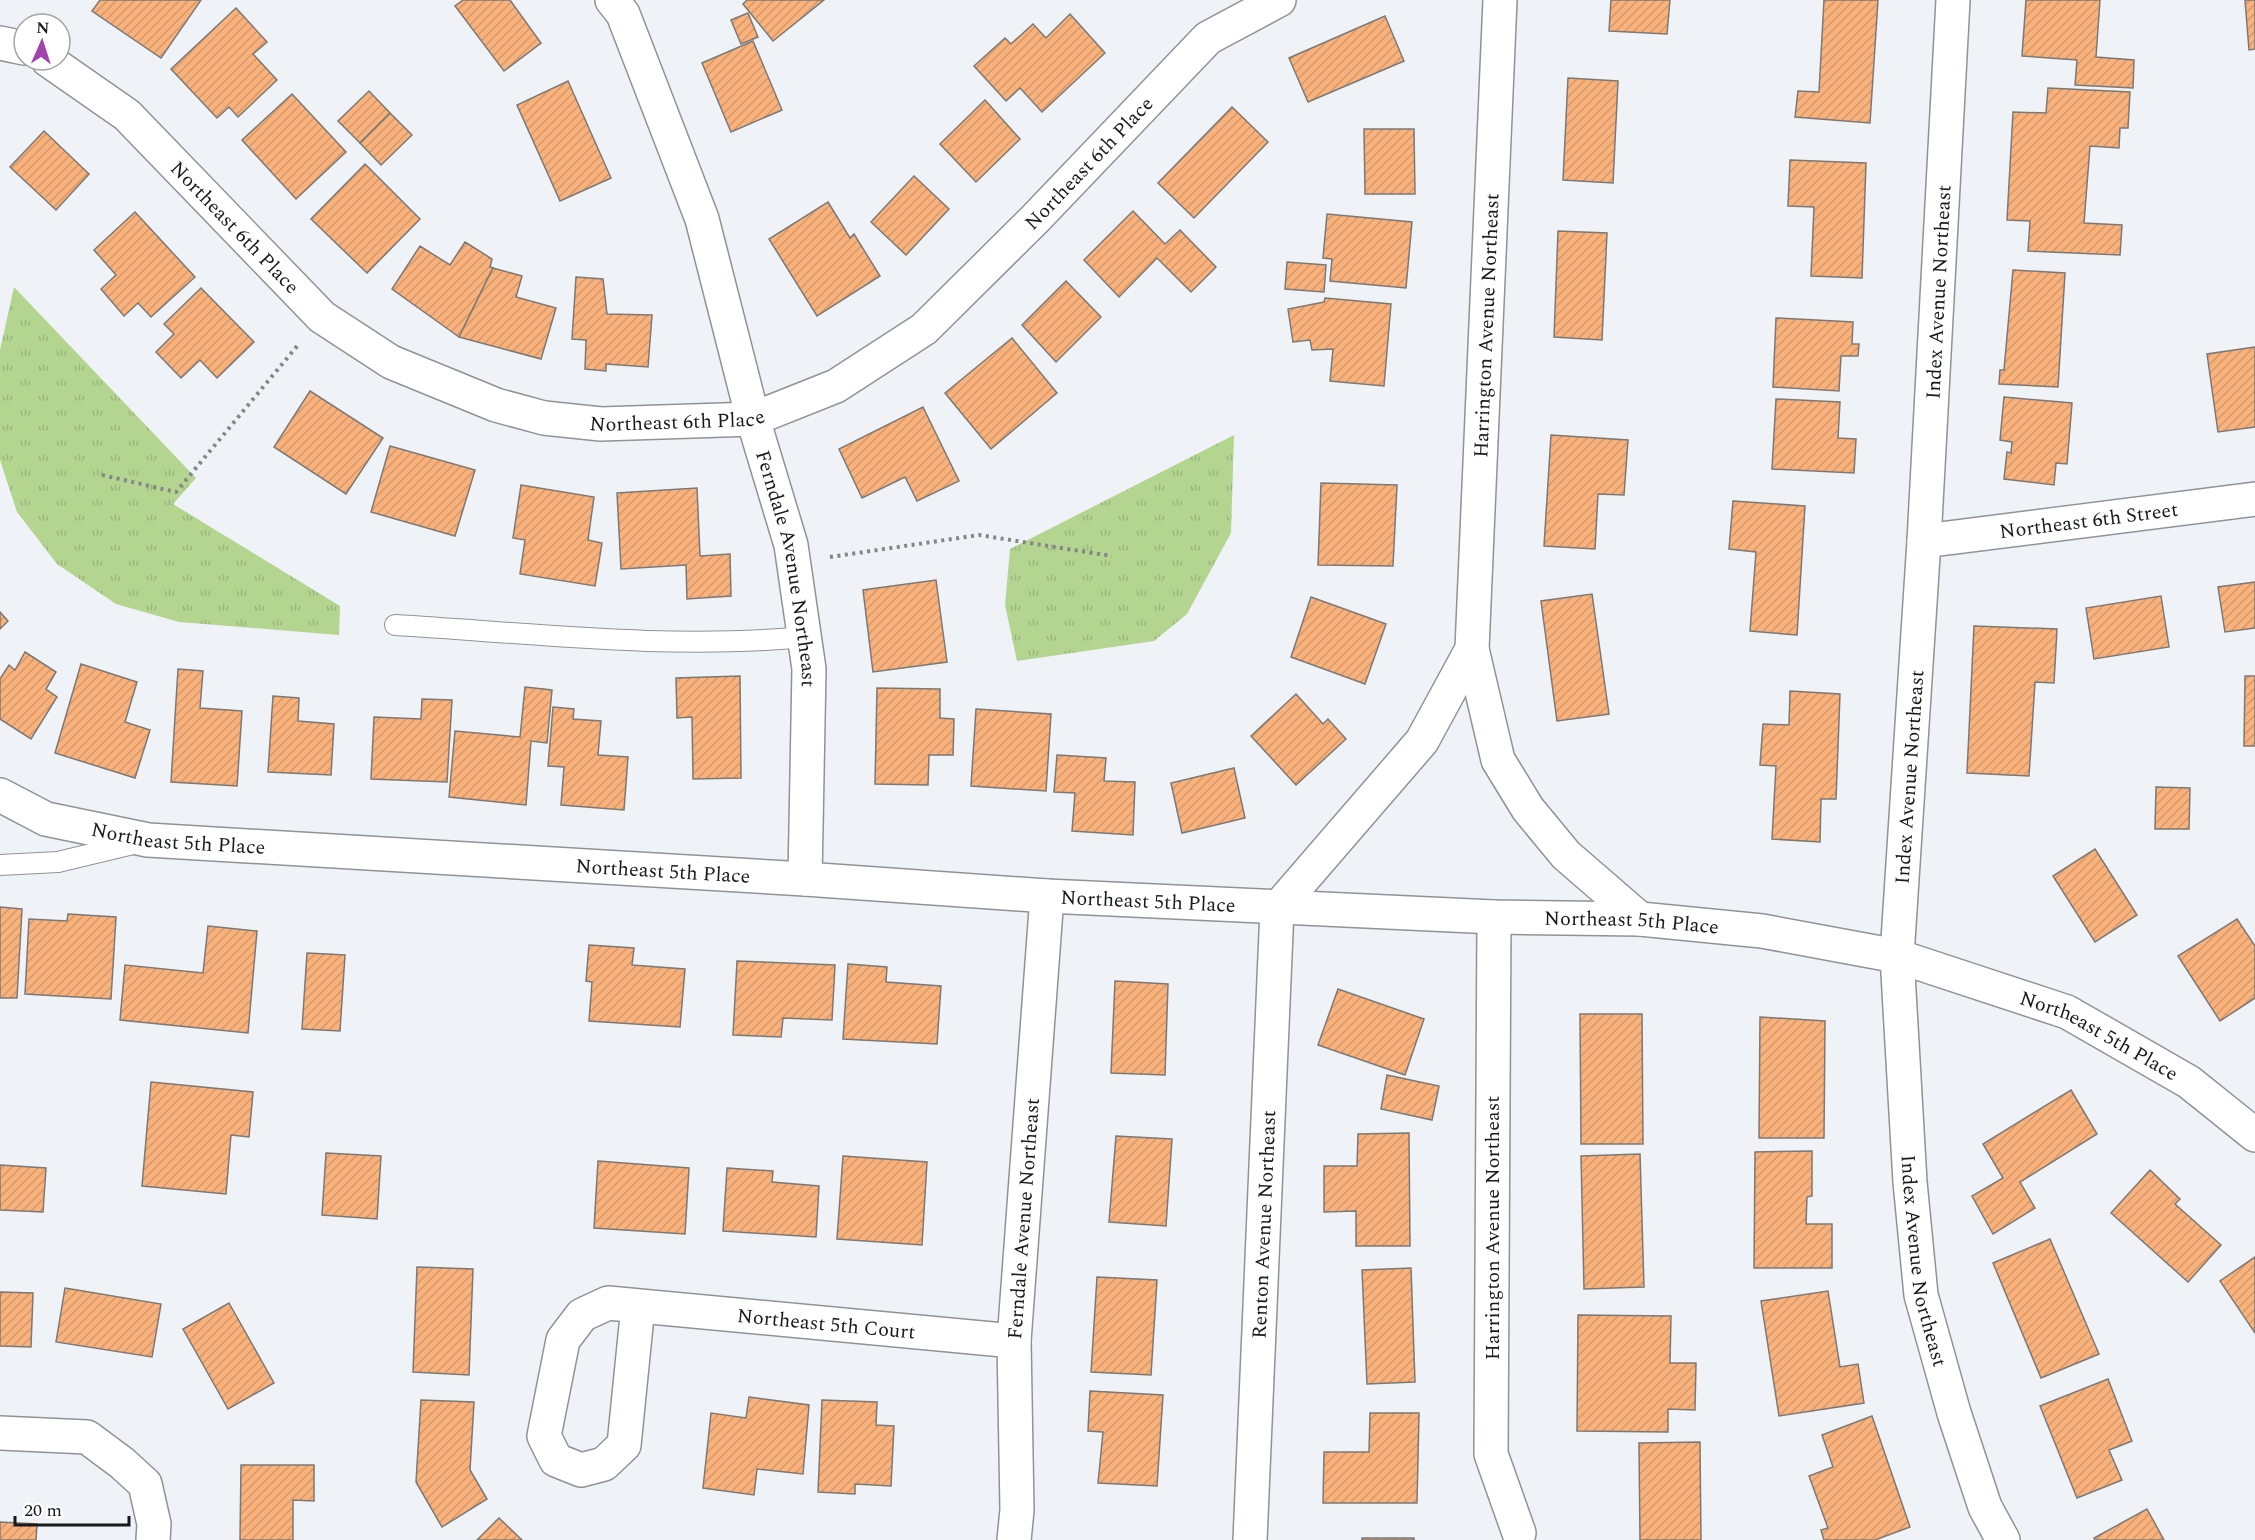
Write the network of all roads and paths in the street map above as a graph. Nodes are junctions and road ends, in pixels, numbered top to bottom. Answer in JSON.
{"nodes":[{"id":1,"x":1279,"y":0,"type":"edge"},
{"id":2,"x":1500,"y":0,"type":"edge"},
{"id":3,"x":1953,"y":0,"type":"edge"},
{"id":4,"x":625,"y":5,"type":"edge"},
{"id":5,"x":65,"y":72,"type":"edge"},
{"id":6,"x":322,"y":317,"type":"junction"},
{"id":7,"x":753,"y":419,"type":"junction"},
{"id":8,"x":102,"y":475,"type":"dead end"},
{"id":9,"x":2255,"y":500,"type":"edge"},
{"id":10,"x":1924,"y":541,"type":"junction"},
{"id":11,"x":1112,"y":556,"type":"dead end"},
{"id":12,"x":793,"y":562,"type":"junction"},
{"id":13,"x":395,"y":625,"type":"dead end"},
{"id":14,"x":805,"y":637,"type":"junction"},
{"id":15,"x":1472,"y":649,"type":"junction"},
{"id":16,"x":0,"y":795,"type":"edge"},
{"id":17,"x":148,"y":840,"type":"junction"},
{"id":18,"x":0,"y":865,"type":"edge"},
{"id":19,"x":805,"y":879,"type":"junction"},
{"id":20,"x":1047,"y":896,"type":"junction"},
{"id":21,"x":1277,"y":909,"type":"junction"},
{"id":22,"x":1494,"y":917,"type":"junction"},
{"id":23,"x":1640,"y":918,"type":"junction"},
{"id":24,"x":1897,"y":956,"type":"junction"},
{"id":25,"x":2255,"y":1135,"type":"edge"},
{"id":26,"x":638,"y":1306,"type":"junction"},
{"id":27,"x":1014,"y":1341,"type":"junction"},
{"id":28,"x":0,"y":1433,"type":"edge"},
{"id":29,"x":1519,"y":1533,"type":"dead end"},
{"id":30,"x":153,"y":1540,"type":"edge"},
{"id":31,"x":1014,"y":1540,"type":"edge"},
{"id":32,"x":1250,"y":1540,"type":"edge"},
{"id":33,"x":2003,"y":1540,"type":"edge"}],
"edges":[{"from":1,"to":7,"type":"street","name":"Northeast 6th Place"},
{"from":2,"to":15,"type":"street","name":"Harrington Avenue Northeast"},
{"from":3,"to":10,"type":"street","name":"Index Avenue Northeast"},
{"from":4,"to":7,"type":"street","name":"Ferndale Avenue Northeast"},
{"from":5,"to":6,"type":"street","name":"Northeast 6th Place"},
{"from":6,"to":7,"type":"street","name":"Northeast 6th Place"},
{"from":6,"to":8,"type":"path"},
{"from":7,"to":12,"type":"street","name":"Ferndale Avenue Northeast"},
{"from":9,"to":10,"type":"street","name":"Northeast 6th Street"},
{"from":10,"to":24,"type":"street","name":"Index Avenue Northeast"},
{"from":11,"to":12,"type":"path"},
{"from":12,"to":14,"type":"street","name":"Ferndale Avenue Northeast"},
{"from":13,"to":14,"type":"lane"},
{"from":14,"to":19,"type":"street","name":"Ferndale Avenue Northeast"},
{"from":15,"to":21,"type":"street","name":"Harrington Avenue Northeast"},
{"from":15,"to":23,"type":"street","name":"Harrington Avenue Northeast"},
{"from":16,"to":17,"type":"street","name":"Northeast 5th Place"},
{"from":17,"to":18,"type":"lane"},
{"from":17,"to":19,"type":"street","name":"Northeast 5th Place"},
{"from":19,"to":20,"type":"street","name":"Northeast 5th Place"},
{"from":20,"to":21,"type":"street","name":"Northeast 5th Place"},
{"from":20,"to":27,"type":"street","name":"Ferndale Avenue Northeast"},
{"from":21,"to":22,"type":"street","name":"Northeast 5th Place"},
{"from":21,"to":32,"type":"street","name":"Renton Avenue Northeast"},
{"from":22,"to":23,"type":"street","name":"Northeast 5th Place"},
{"from":22,"to":29,"type":"street","name":"Harrington Avenue Northeast"},
{"from":23,"to":24,"type":"street","name":"Northeast 5th Place"},
{"from":24,"to":25,"type":"street","name":"Northeast 5th Place"},
{"from":24,"to":33,"type":"street","name":"Index Avenue Northeast"},
{"from":26,"to":26,"type":"street","name":"Northeast 5th Court"},
{"from":26,"to":27,"type":"street","name":"Northeast 5th Court"},
{"from":27,"to":31,"type":"street","name":"Ferndale Avenue Northeast"},
{"from":28,"to":30,"type":"street"}]}
